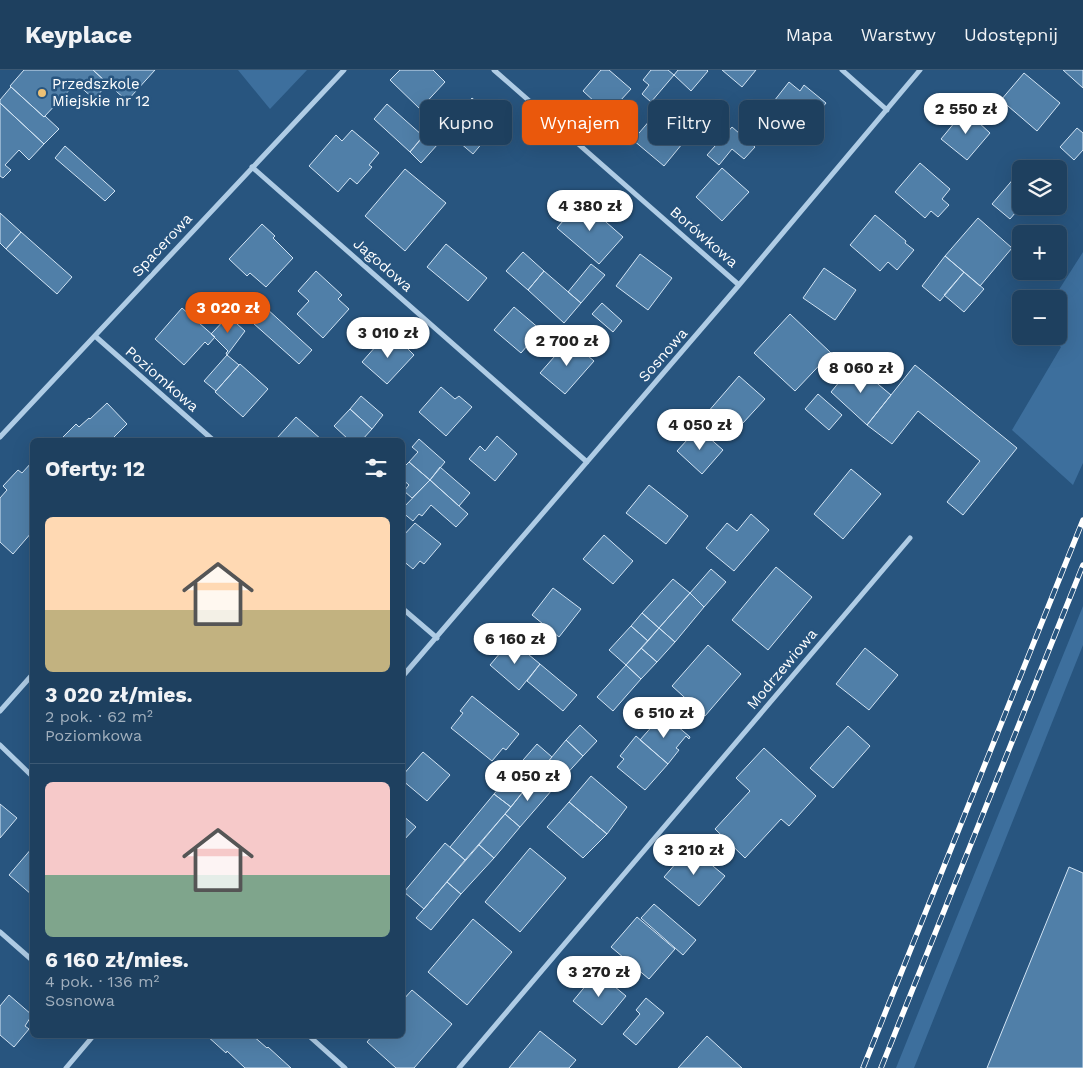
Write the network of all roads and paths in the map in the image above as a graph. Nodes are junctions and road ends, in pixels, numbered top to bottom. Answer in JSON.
{"nodes":[{"id":1,"x":344,"y":70,"type":"edge"},
{"id":2,"x":494,"y":70,"type":"edge"},
{"id":3,"x":842,"y":70,"type":"edge"},
{"id":4,"x":920,"y":70,"type":"edge"},
{"id":5,"x":887,"y":110,"type":"junction"},
{"id":6,"x":252,"y":167,"type":"junction"},
{"id":7,"x":739,"y":285,"type":"junction"},
{"id":8,"x":95,"y":336,"type":"junction"},
{"id":9,"x":0,"y":437,"type":"edge"},
{"id":10,"x":211,"y":438,"type":"edge"},
{"id":11,"x":587,"y":462,"type":"junction"},
{"id":12,"x":910,"y":538,"type":"dead end"},
{"id":13,"x":405,"y":611,"type":"edge"},
{"id":14,"x":437,"y":638,"type":"junction"},
{"id":15,"x":405,"y":674,"type":"edge"},
{"id":16,"x":30,"y":677,"type":"edge"},
{"id":17,"x":0,"y":711,"type":"edge"},
{"id":18,"x":0,"y":745,"type":"edge"},
{"id":19,"x":30,"y":774,"type":"edge"},
{"id":20,"x":0,"y":932,"type":"edge"},
{"id":21,"x":30,"y":958,"type":"edge"},
{"id":22,"x":91,"y":1038,"type":"edge"},
{"id":23,"x":311,"y":1038,"type":"edge"},
{"id":24,"x":66,"y":1068,"type":"edge"},
{"id":25,"x":345,"y":1068,"type":"edge"},
{"id":26,"x":459,"y":1068,"type":"edge"}],
"edges":[{"from":1,"to":6,"type":"street","name":"Spacerowa"},
{"from":2,"to":7,"type":"street","name":"Borówkowa"},
{"from":3,"to":5,"type":"street"},
{"from":4,"to":5,"type":"street","name":"Sosnowa"},
{"from":5,"to":7,"type":"street","name":"Sosnowa"},
{"from":6,"to":8,"type":"street","name":"Spacerowa"},
{"from":6,"to":11,"type":"street","name":"Jagodowa"},
{"from":7,"to":11,"type":"street","name":"Sosnowa"},
{"from":8,"to":9,"type":"street","name":"Spacerowa"},
{"from":8,"to":10,"type":"street","name":"Poziomkowa"},
{"from":11,"to":14,"type":"street","name":"Sosnowa"},
{"from":12,"to":26,"type":"street","name":"Modrzewiowa"},
{"from":13,"to":14,"type":"street"},
{"from":14,"to":15,"type":"street","name":"Sosnowa"},
{"from":16,"to":17,"type":"street"},
{"from":18,"to":19,"type":"street"},
{"from":20,"to":21,"type":"street"},
{"from":22,"to":24,"type":"street"},
{"from":23,"to":25,"type":"street"}]}
